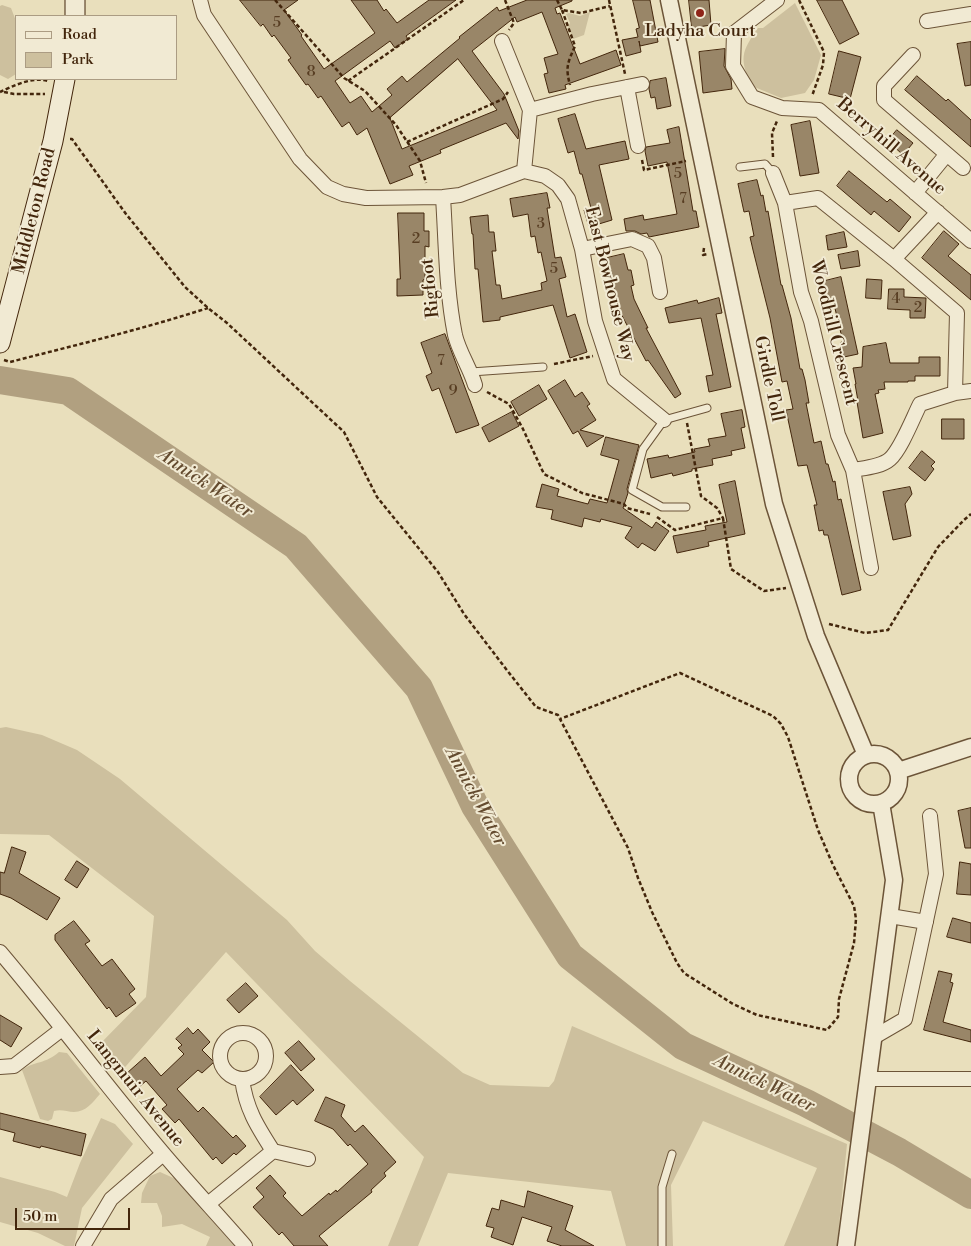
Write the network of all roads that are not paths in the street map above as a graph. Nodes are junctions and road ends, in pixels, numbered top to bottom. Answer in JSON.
{"nodes":[{"id":1,"x":75,"y":0,"type":"edge"},
{"id":2,"x":200,"y":0,"type":"edge"},
{"id":3,"x":669,"y":0,"type":"edge"},
{"id":4,"x":777,"y":0,"type":"edge"},
{"id":5,"x":971,"y":14,"type":"edge"},
{"id":6,"x":75,"y":15,"type":"edge"},
{"id":7,"x":927,"y":21,"type":"dead end"},
{"id":8,"x":502,"y":41,"type":"road end"},
{"id":9,"x":913,"y":55,"type":"dead end"},
{"id":10,"x":642,"y":84,"type":"dead end"},
{"id":11,"x":63,"y":87,"type":"edge"},
{"id":12,"x":627,"y":87,"type":"junction"},
{"id":13,"x":530,"y":110,"type":"junction"},
{"id":14,"x":638,"y":146,"type":"road end"},
{"id":15,"x":946,"y":154,"type":"junction"},
{"id":16,"x":740,"y":167,"type":"dead end"},
{"id":17,"x":963,"y":168,"type":"dead end"},
{"id":18,"x":524,"y":171,"type":"junction"},
{"id":19,"x":773,"y":174,"type":"joint"},
{"id":20,"x":915,"y":193,"type":"junction"},
{"id":21,"x":436,"y":197,"type":"junction"},
{"id":22,"x":785,"y":203,"type":"junction"},
{"id":23,"x":938,"y":212,"type":"junction"},
{"id":24,"x":971,"y":241,"type":"edge"},
{"id":25,"x":582,"y":249,"type":"junction"},
{"id":26,"x":894,"y":259,"type":"junction"},
{"id":27,"x":660,"y":292,"type":"dead end"},
{"id":28,"x":0,"y":343,"type":"edge"},
{"id":29,"x":543,"y":367,"type":"road end"},
{"id":30,"x":473,"y":379,"type":"joint"},
{"id":31,"x":971,"y":391,"type":"edge"},
{"id":32,"x":955,"y":393,"type":"junction"},
{"id":33,"x":707,"y":408,"type":"dead end"},
{"id":34,"x":664,"y":420,"type":"junction"},
{"id":35,"x":853,"y":470,"type":"junction"},
{"id":36,"x":686,"y":506,"type":"dead end"},
{"id":37,"x":871,"y":568,"type":"dead end"},
{"id":38,"x":971,"y":747,"type":"edge"},
{"id":39,"x":866,"y":755,"type":"junction"},
{"id":40,"x":898,"y":771,"type":"junction"},
{"id":41,"x":881,"y":803,"type":"junction"},
{"id":42,"x":930,"y":816,"type":"dead end"},
{"id":43,"x":890,"y":916,"type":"junction"},
{"id":44,"x":926,"y":922,"type":"junction"},
{"id":45,"x":0,"y":952,"type":"edge"},
{"id":46,"x":62,"y":1029,"type":"junction"},
{"id":47,"x":874,"y":1037,"type":"junction"},
{"id":48,"x":0,"y":1067,"type":"edge"},
{"id":49,"x":242,"y":1079,"type":"dead end"},
{"id":50,"x":868,"y":1079,"type":"junction"},
{"id":51,"x":971,"y":1079,"type":"edge"},
{"id":52,"x":273,"y":1151,"type":"junction"},
{"id":53,"x":163,"y":1154,"type":"junction"},
{"id":54,"x":672,"y":1154,"type":"dead end"},
{"id":55,"x":308,"y":1159,"type":"dead end"},
{"id":56,"x":208,"y":1204,"type":"junction"},
{"id":57,"x":83,"y":1246,"type":"edge"},
{"id":58,"x":245,"y":1246,"type":"edge"},
{"id":59,"x":662,"y":1246,"type":"edge"},
{"id":60,"x":846,"y":1246,"type":"edge"}],
"edges":[{"from":1,"to":6,"type":"main road"},
{"from":2,"to":21,"type":"street"},
{"from":3,"to":39,"type":"street","name":"Girdle Toll"},
{"from":4,"to":20,"type":"street","name":"Berryhill Avenue"},
{"from":5,"to":7,"type":"street"},
{"from":8,"to":13,"type":"street"},
{"from":9,"to":15,"type":"street"},
{"from":10,"to":12,"type":"street"},
{"from":11,"to":28,"type":"main road","name":"Middleton Road"},
{"from":12,"to":13,"type":"street"},
{"from":12,"to":14,"type":"street"},
{"from":13,"to":18,"type":"street"},
{"from":15,"to":17,"type":"street"},
{"from":15,"to":20,"type":"street"},
{"from":16,"to":19,"type":"lane"},
{"from":18,"to":21,"type":"street"},
{"from":18,"to":25,"type":"street","name":"East Bowhouse Way"},
{"from":19,"to":22,"type":"street","name":"Woodhill Crescent"},
{"from":20,"to":23,"type":"street","name":"Berryhill Avenue"},
{"from":21,"to":30,"type":"street","name":"Rigfoot"},
{"from":22,"to":26,"type":"street"},
{"from":22,"to":35,"type":"street","name":"Woodhill Crescent"},
{"from":23,"to":24,"type":"street","name":"Berryhill Avenue"},
{"from":23,"to":26,"type":"street"},
{"from":25,"to":27,"type":"street"},
{"from":25,"to":34,"type":"street","name":"East Bowhouse Way"},
{"from":26,"to":32,"type":"street"},
{"from":29,"to":30,"type":"lane","name":"Rigfoot"},
{"from":31,"to":32,"type":"street"},
{"from":32,"to":35,"type":"street"},
{"from":33,"to":34,"type":"lane"},
{"from":34,"to":36,"type":"lane"},
{"from":35,"to":37,"type":"street","name":"Woodhill Crescent"},
{"from":38,"to":40,"type":"street"},
{"from":39,"to":40,"type":"street"},
{"from":39,"to":41,"type":"street"},
{"from":40,"to":41,"type":"street"},
{"from":41,"to":43,"type":"street"},
{"from":42,"to":44,"type":"street"},
{"from":43,"to":44,"type":"street"},
{"from":43,"to":47,"type":"street"},
{"from":44,"to":47,"type":"street"},
{"from":45,"to":46,"type":"street","name":"Langmuir Avenue"},
{"from":46,"to":48,"type":"street"},
{"from":46,"to":53,"type":"street","name":"Langmuir Avenue"},
{"from":47,"to":50,"type":"street"},
{"from":49,"to":52,"type":"street"},
{"from":50,"to":51,"type":"street"},
{"from":50,"to":60,"type":"street"},
{"from":52,"to":55,"type":"street"},
{"from":52,"to":56,"type":"street"},
{"from":53,"to":56,"type":"street","name":"Langmuir Avenue"},
{"from":53,"to":57,"type":"street"},
{"from":54,"to":59,"type":"lane"},
{"from":56,"to":58,"type":"street","name":"Langmuir Avenue"}]}
